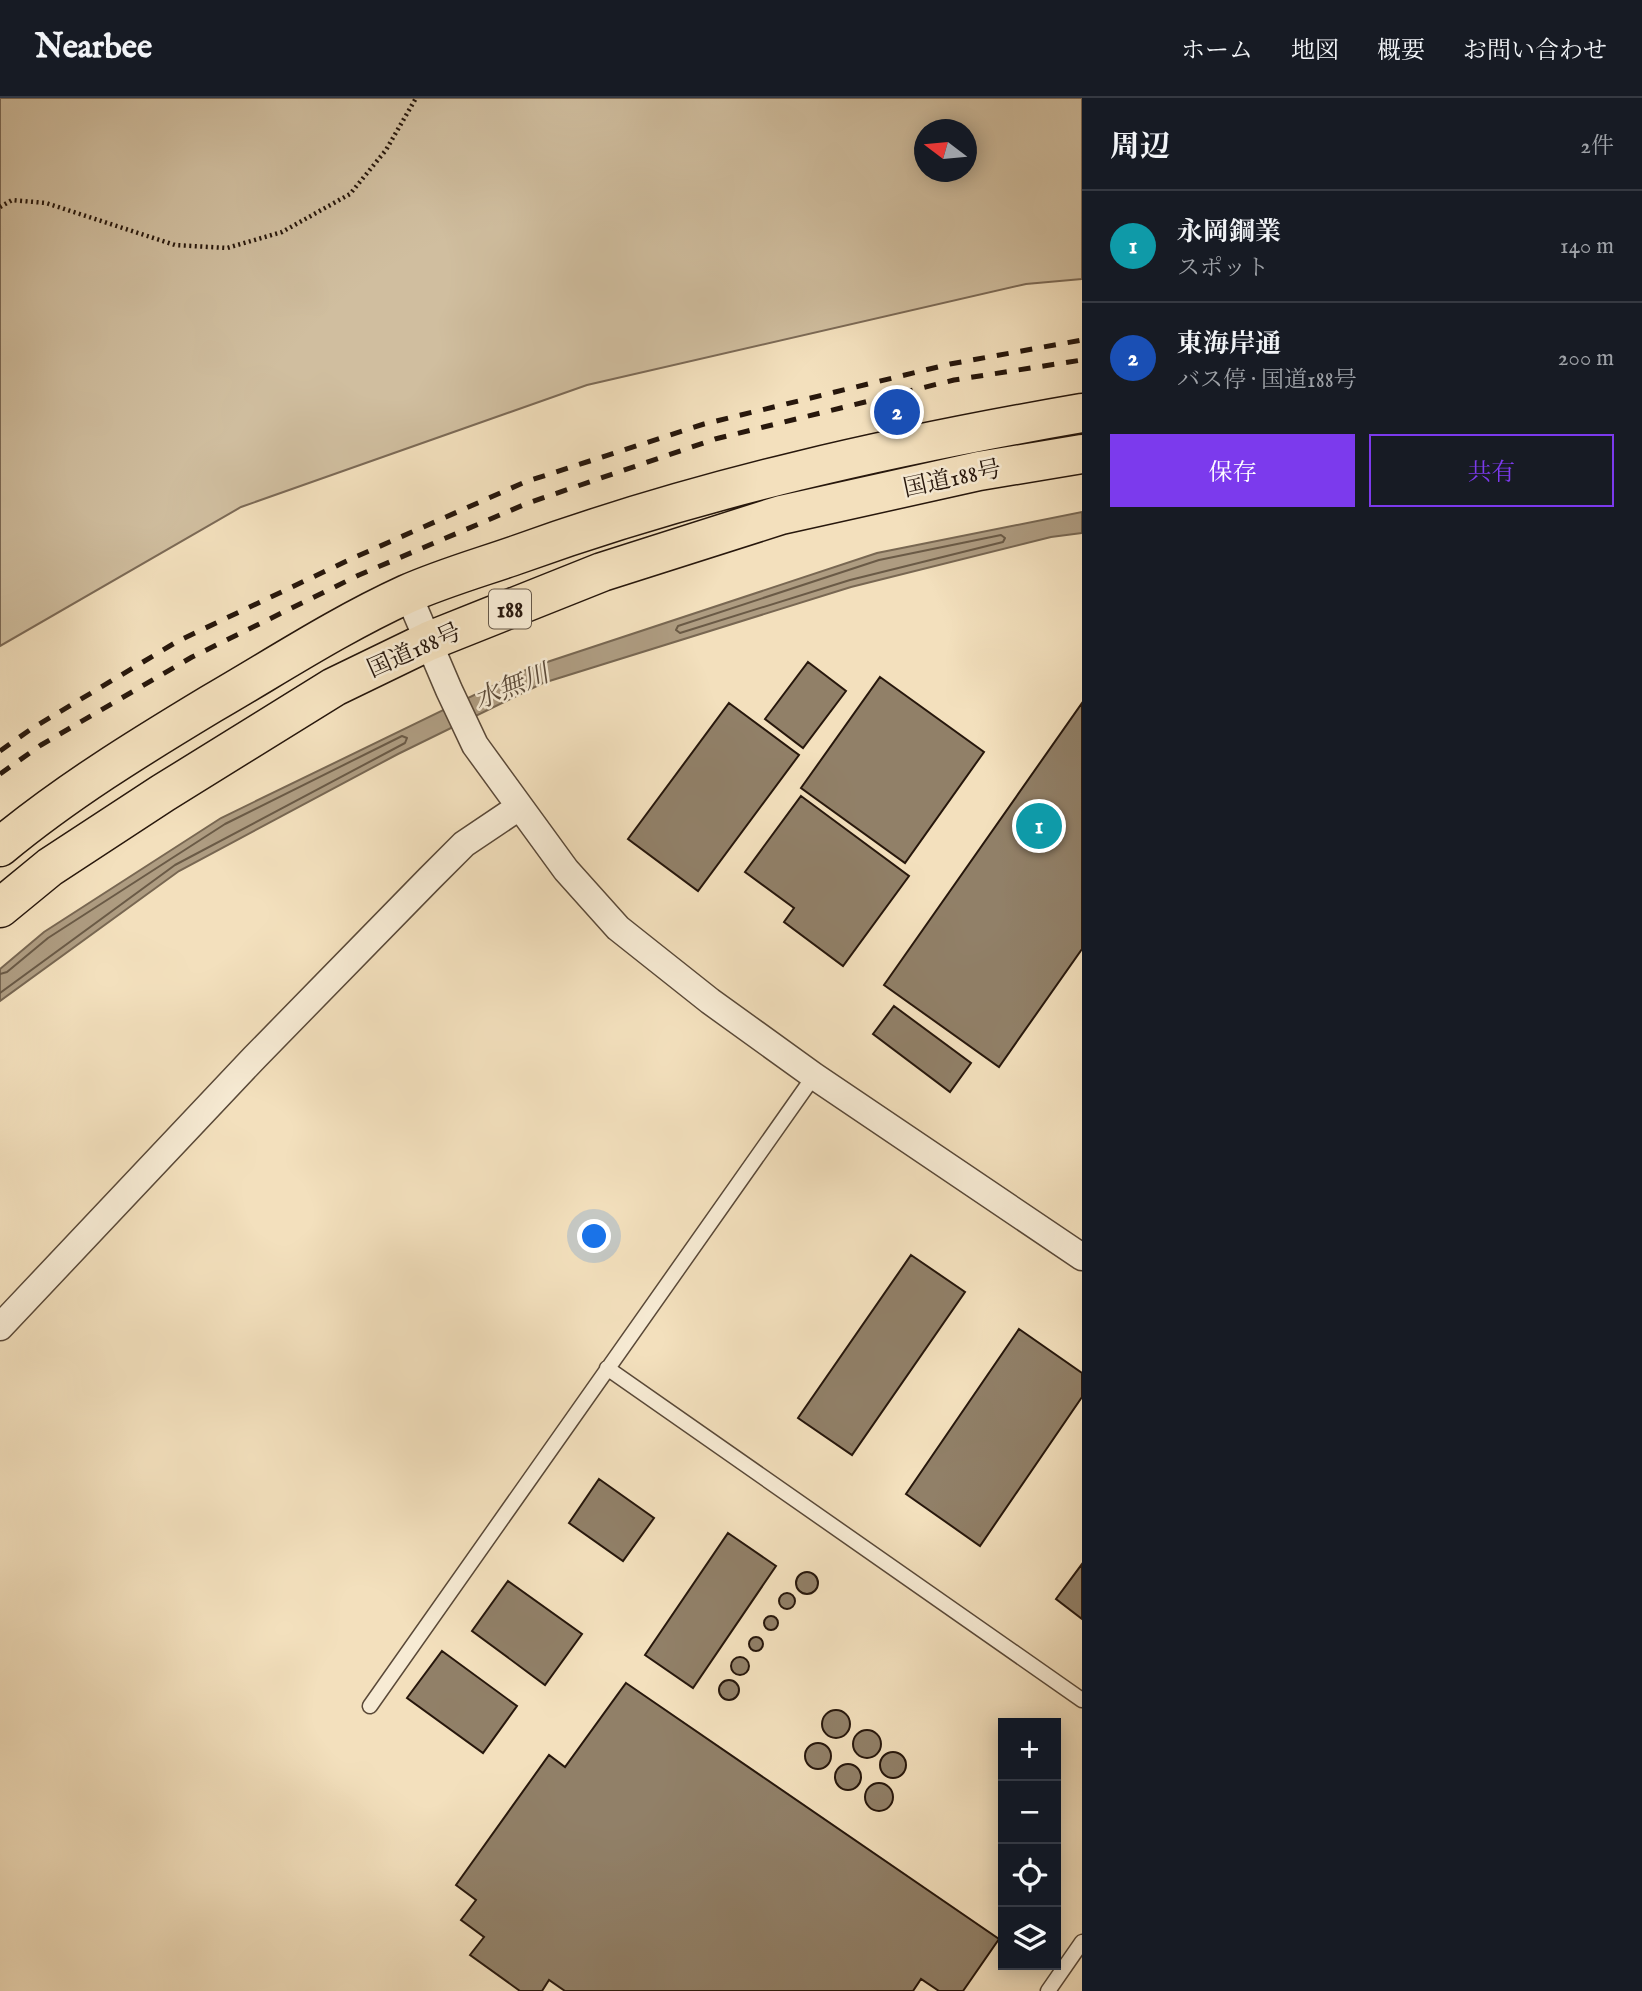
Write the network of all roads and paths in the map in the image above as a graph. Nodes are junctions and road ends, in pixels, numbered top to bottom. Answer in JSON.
{"nodes":[{"id":1,"x":416,"y":98,"type":"edge"},
{"id":2,"x":0,"y":207,"type":"edge"},
{"id":3,"x":1082,"y":413,"type":"edge"},
{"id":4,"x":1082,"y":454,"type":"edge"},
{"id":5,"x":408,"y":594,"type":"junction"},
{"id":6,"x":429,"y":641,"type":"junction"},
{"id":7,"x":519,"y":807,"type":"junction"},
{"id":8,"x":0,"y":847,"type":"edge"},
{"id":9,"x":0,"y":908,"type":"edge"},
{"id":10,"x":814,"y":1076,"type":"junction"},
{"id":11,"x":1082,"y":1257,"type":"edge"},
{"id":12,"x":0,"y":1327,"type":"edge"},
{"id":13,"x":607,"y":1368,"type":"junction"},
{"id":14,"x":1082,"y":1700,"type":"edge"},
{"id":15,"x":370,"y":1706,"type":"dead end"},
{"id":16,"x":1082,"y":1942,"type":"edge"},
{"id":17,"x":1048,"y":1991,"type":"edge"}],
"edges":[{"from":1,"to":2,"type":"path"},
{"from":3,"to":5,"type":"highway","name":"国道188号","number":"188"},
{"from":4,"to":6,"type":"highway","name":"国道188号","number":"188"},
{"from":5,"to":6,"type":"street"},
{"from":5,"to":8,"type":"highway","name":"国道188号","number":"188"},
{"from":6,"to":7,"type":"street"},
{"from":6,"to":9,"type":"highway","name":"国道188号","number":"188"},
{"from":7,"to":10,"type":"street"},
{"from":7,"to":12,"type":"street"},
{"from":10,"to":11,"type":"street"},
{"from":10,"to":13,"type":"lane"},
{"from":13,"to":14,"type":"lane"},
{"from":13,"to":15,"type":"lane"},
{"from":16,"to":17,"type":"lane"}]}
